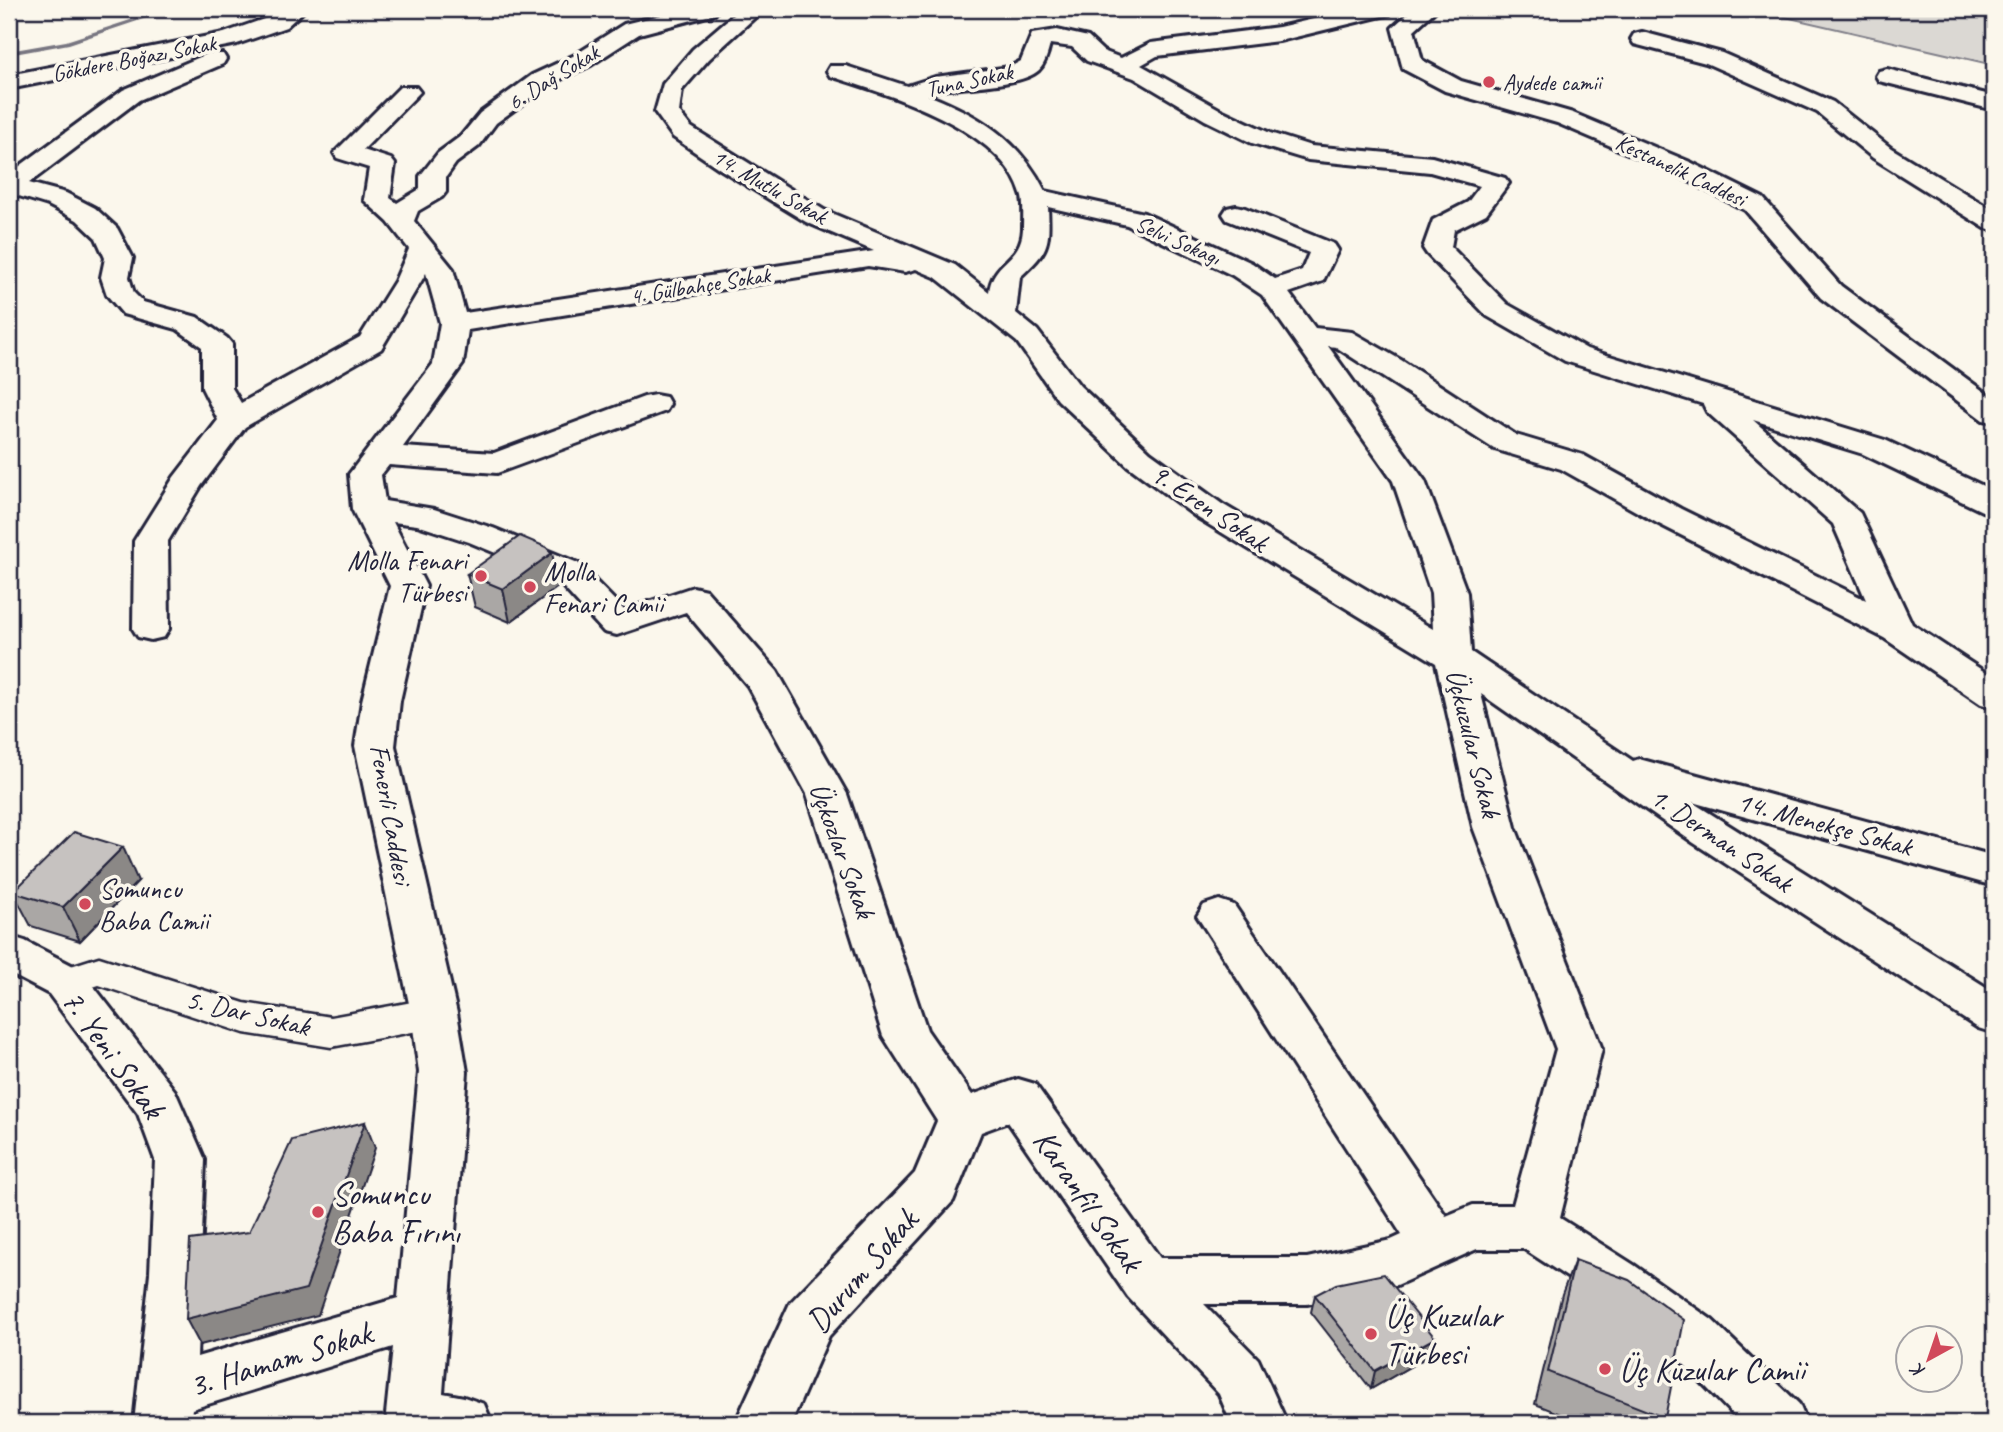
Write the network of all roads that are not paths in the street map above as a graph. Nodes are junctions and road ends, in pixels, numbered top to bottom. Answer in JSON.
{"nodes":[{"id":1,"x":295,"y":9,"type":"edge"},
{"id":2,"x":707,"y":9,"type":"edge"},
{"id":3,"x":753,"y":9,"type":"edge"},
{"id":4,"x":1382,"y":9,"type":"edge"},
{"id":5,"x":1426,"y":9,"type":"edge"},
{"id":6,"x":1642,"y":38,"type":"dead end"},
{"id":7,"x":204,"y":44,"type":"junction"},
{"id":8,"x":1125,"y":65,"type":"junction"},
{"id":9,"x":838,"y":71,"type":"dead end"},
{"id":10,"x":1887,"y":76,"type":"dead end"},
{"id":11,"x":9,"y":82,"type":"edge"},
{"id":12,"x":408,"y":92,"type":"dead end"},
{"id":13,"x":910,"y":93,"type":"junction"},
{"id":14,"x":1994,"y":103,"type":"edge"},
{"id":15,"x":9,"y":185,"type":"edge"},
{"id":16,"x":1036,"y":197,"type":"junction"},
{"id":17,"x":1236,"y":214,"type":"dead end"},
{"id":18,"x":402,"y":220,"type":"junction"},
{"id":19,"x":1994,"y":222,"type":"edge"},
{"id":20,"x":431,"y":260,"type":"junction"},
{"id":21,"x":946,"y":271,"type":"junction"},
{"id":22,"x":1272,"y":289,"type":"junction"},
{"id":23,"x":1002,"y":315,"type":"junction"},
{"id":24,"x":454,"y":323,"type":"junction"},
{"id":25,"x":1308,"y":337,"type":"junction"},
{"id":26,"x":1708,"y":396,"type":"junction"},
{"id":27,"x":655,"y":404,"type":"dead end"},
{"id":28,"x":1994,"y":413,"type":"edge"},
{"id":29,"x":234,"y":421,"type":"junction"},
{"id":30,"x":380,"y":455,"type":"junction"},
{"id":31,"x":1994,"y":504,"type":"edge"},
{"id":32,"x":369,"y":509,"type":"junction"},
{"id":33,"x":151,"y":629,"type":"dead end"},
{"id":34,"x":1897,"y":630,"type":"junction"},
{"id":35,"x":1453,"y":657,"type":"junction"},
{"id":36,"x":1994,"y":695,"type":"edge"},
{"id":37,"x":1615,"y":766,"type":"junction"},
{"id":38,"x":1994,"y":871,"type":"edge"},
{"id":39,"x":1219,"y":915,"type":"dead end"},
{"id":40,"x":9,"y":953,"type":"edge"},
{"id":41,"x":65,"y":982,"type":"junction"},
{"id":42,"x":434,"y":1013,"type":"junction"},
{"id":43,"x":1994,"y":1015,"type":"edge"},
{"id":44,"x":962,"y":1119,"type":"junction"},
{"id":45,"x":1532,"y":1227,"type":"junction"},
{"id":46,"x":1417,"y":1253,"type":"junction"},
{"id":47,"x":1146,"y":1281,"type":"junction"},
{"id":48,"x":422,"y":1314,"type":"junction"},
{"id":49,"x":164,"y":1407,"type":"edge"},
{"id":50,"x":430,"y":1420,"type":"edge"},
{"id":51,"x":763,"y":1423,"type":"edge"},
{"id":52,"x":1259,"y":1423,"type":"edge"},
{"id":53,"x":1779,"y":1423,"type":"edge"}],
"edges":[{"from":1,"to":7,"type":"street","name":"Gökdere Boğazı Sokak"},
{"from":2,"to":18,"type":"street","name":"6. Dağ Sokak"},
{"from":3,"to":21,"type":"street","name":"14. Mutlu Sokak"},
{"from":4,"to":8,"type":"street"},
{"from":5,"to":28,"type":"street","name":"Kestanelik Caddesi"},
{"from":6,"to":19,"type":"street"},
{"from":7,"to":11,"type":"street","name":"Gökdere Boğazı Sokak"},
{"from":7,"to":15,"type":"street"},
{"from":8,"to":13,"type":"street","name":"Tuna Sokak"},
{"from":8,"to":26,"type":"street"},
{"from":9,"to":13,"type":"street"},
{"from":10,"to":14,"type":"street"},
{"from":12,"to":18,"type":"street"},
{"from":13,"to":16,"type":"street"},
{"from":15,"to":29,"type":"street"},
{"from":16,"to":22,"type":"street","name":"Selvi Sokagı"},
{"from":16,"to":23,"type":"street"},
{"from":17,"to":22,"type":"street"},
{"from":18,"to":20,"type":"street"},
{"from":20,"to":24,"type":"street","name":"Fenerli Caddesi"},
{"from":20,"to":29,"type":"street"},
{"from":21,"to":23,"type":"street","name":"14. Mutlu Sokak"},
{"from":21,"to":24,"type":"street","name":"4. Gülbahçe Sokak"},
{"from":22,"to":25,"type":"street","name":"Üçkuzular Sokak"},
{"from":23,"to":35,"type":"street","name":"9. Eren Sokak"},
{"from":24,"to":30,"type":"street","name":"Fenerli Caddesi"},
{"from":25,"to":34,"type":"street"},
{"from":25,"to":35,"type":"street","name":"Üçkuzular Sokak"},
{"from":26,"to":31,"type":"street"},
{"from":26,"to":34,"type":"street"},
{"from":27,"to":30,"type":"street"},
{"from":29,"to":33,"type":"street"},
{"from":30,"to":32,"type":"street","name":"Fenerli Caddesi"},
{"from":32,"to":42,"type":"street","name":"Fenerli Caddesi"},
{"from":32,"to":44,"type":"street","name":"Üçkozlar Sokak"},
{"from":34,"to":36,"type":"street"},
{"from":35,"to":37,"type":"street","name":"1. Derman Sokak"},
{"from":35,"to":45,"type":"street","name":"Üçkuzular Sokak"},
{"from":37,"to":38,"type":"street","name":"14. Menekşe Sokak"},
{"from":37,"to":43,"type":"street","name":"1. Derman Sokak"},
{"from":39,"to":46,"type":"street"},
{"from":40,"to":41,"type":"street","name":"7. Yeni Sokak"},
{"from":41,"to":42,"type":"street","name":"5. Dar Sokak"},
{"from":41,"to":49,"type":"street","name":"7. Yeni Sokak"},
{"from":42,"to":48,"type":"street","name":"Fenerli Caddesi"},
{"from":44,"to":47,"type":"street","name":"Karanfil Sokak"},
{"from":44,"to":51,"type":"street","name":"Durum Sokak"},
{"from":45,"to":46,"type":"street","name":"Karanfil Sokak"},
{"from":45,"to":53,"type":"street"},
{"from":46,"to":47,"type":"street","name":"Karanfil Sokak"},
{"from":47,"to":52,"type":"street"},
{"from":48,"to":49,"type":"street","name":"3. Hamam Sokak"},
{"from":48,"to":50,"type":"street"}]}
